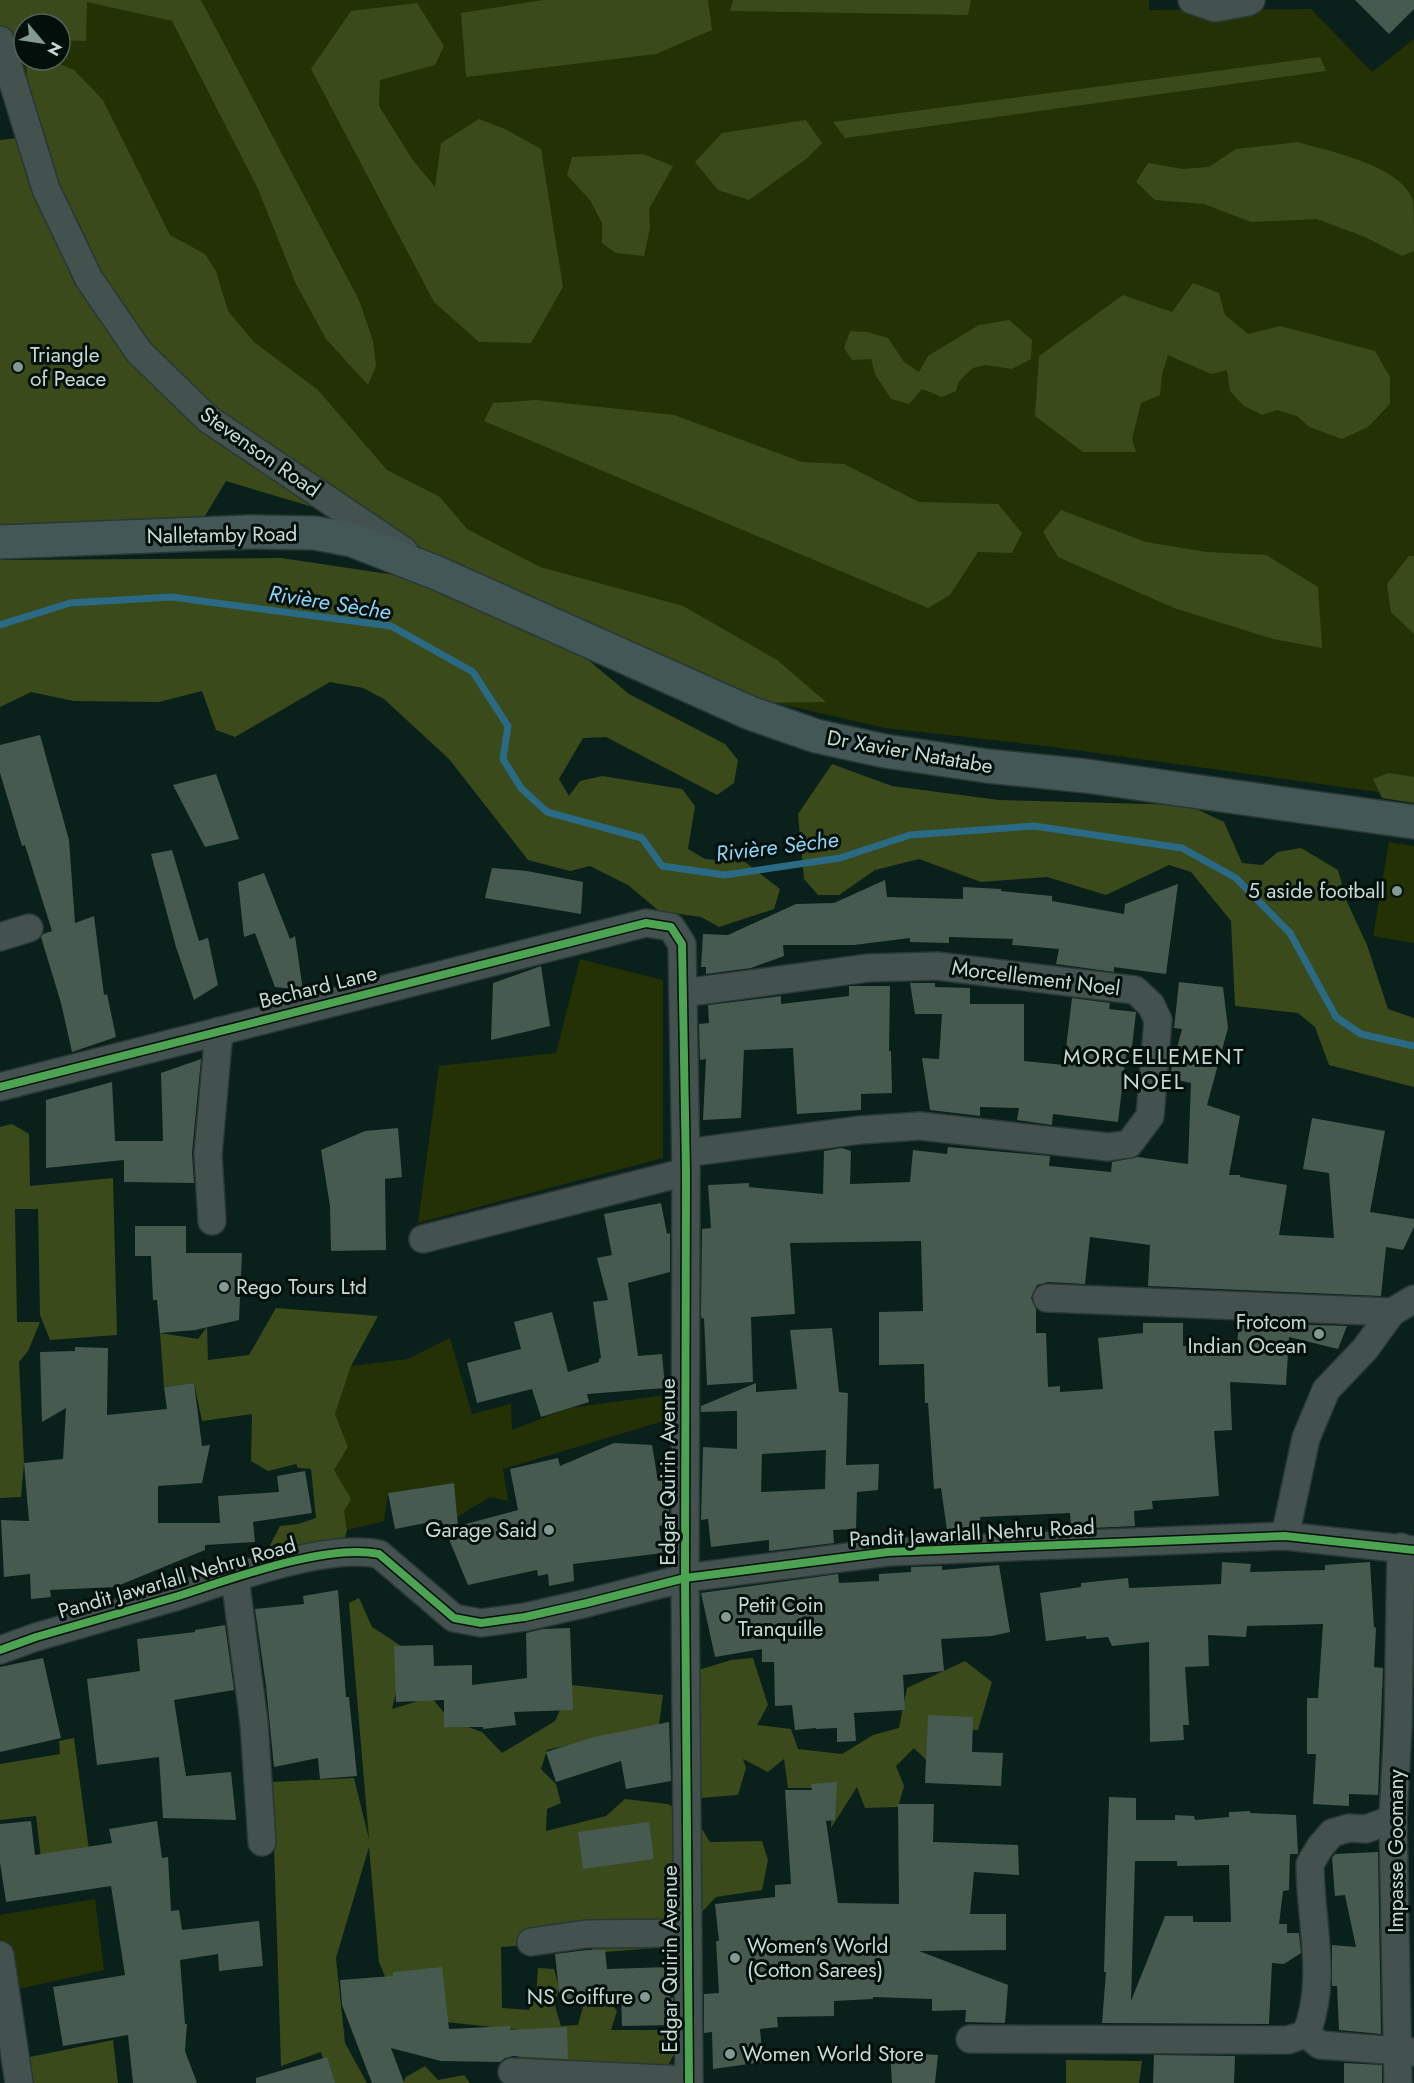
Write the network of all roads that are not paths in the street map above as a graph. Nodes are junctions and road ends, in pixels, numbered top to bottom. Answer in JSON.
{"nodes":[{"id":1,"x":1192,"y":0,"type":"edge"},
{"id":2,"x":1251,"y":0,"type":"edge"},
{"id":3,"x":0,"y":40,"type":"edge"},
{"id":4,"x":0,"y":542,"type":"edge"},
{"id":5,"x":437,"y":573,"type":"junction"},
{"id":6,"x":1414,"y":822,"type":"edge"},
{"id":7,"x":646,"y":923,"type":"joint"},
{"id":8,"x":29,"y":928,"type":"dead end"},
{"id":9,"x":0,"y":937,"type":"edge"},
{"id":10,"x":683,"y":993,"type":"junction"},
{"id":11,"x":219,"y":1031,"type":"junction"},
{"id":12,"x":0,"y":1087,"type":"edge"},
{"id":13,"x":686,"y":1162,"type":"junction"},
{"id":14,"x":212,"y":1221,"type":"dead end"},
{"id":15,"x":423,"y":1239,"type":"dead end"},
{"id":16,"x":1047,"y":1298,"type":"dead end"},
{"id":17,"x":1403,"y":1306,"type":"edge"},
{"id":18,"x":1285,"y":1536,"type":"junction"},
{"id":19,"x":1407,"y":1549,"type":"edge"},
{"id":20,"x":235,"y":1578,"type":"junction"},
{"id":21,"x":685,"y":1578,"type":"junction"},
{"id":22,"x":0,"y":1650,"type":"edge"},
{"id":23,"x":1393,"y":1819,"type":"junction"},
{"id":24,"x":262,"y":1842,"type":"dead end"},
{"id":25,"x":688,"y":1933,"type":"junction"},
{"id":26,"x":531,"y":1942,"type":"dead end"},
{"id":27,"x":0,"y":1955,"type":"edge"},
{"id":28,"x":1306,"y":2034,"type":"junction"},
{"id":29,"x":970,"y":2039,"type":"dead end"},
{"id":30,"x":1406,"y":2051,"type":"edge"},
{"id":31,"x":512,"y":2072,"type":"dead end"},
{"id":32,"x":689,"y":2081,"type":"edge"},
{"id":33,"x":19,"y":2083,"type":"edge"},
{"id":34,"x":1398,"y":2083,"type":"edge"}],
"edges":[{"from":1,"to":2,"type":"street"},
{"from":3,"to":5,"type":"street","name":"Stevenson Road"},
{"from":4,"to":5,"type":"main road","name":"Nalletamby Road"},
{"from":5,"to":6,"type":"main road","name":"Dr Xavier Natatabe"},
{"from":7,"to":10,"type":"street","name":"Edgar Quirin Avenue"},
{"from":7,"to":11,"type":"street","name":"Bechard Lane"},
{"from":8,"to":9,"type":"street"},
{"from":10,"to":13,"type":"street","name":"Edgar Quirin Avenue"},
{"from":10,"to":13,"type":"street","name":"Morcellement Noel"},
{"from":11,"to":12,"type":"street","name":"Bechard Lane"},
{"from":11,"to":14,"type":"street"},
{"from":13,"to":15,"type":"street","name":"Morcellement Noel"},
{"from":13,"to":21,"type":"street","name":"Edgar Quirin Avenue"},
{"from":16,"to":17,"type":"street"},
{"from":17,"to":18,"type":"street"},
{"from":18,"to":19,"type":"street","name":"Pandit Jawarlall Nehru Road"},
{"from":18,"to":21,"type":"street","name":"Pandit Jawarlall Nehru Road"},
{"from":19,"to":23,"type":"street","name":"Impasse Goomany"},
{"from":20,"to":21,"type":"street","name":"Pandit Jawarlall Nehru Road"},
{"from":20,"to":22,"type":"street","name":"Pandit Jawarlall Nehru Road"},
{"from":20,"to":24,"type":"street"},
{"from":21,"to":25,"type":"street","name":"Edgar Quirin Avenue"},
{"from":23,"to":28,"type":"street"},
{"from":23,"to":30,"type":"street","name":"Impasse Goomany"},
{"from":25,"to":26,"type":"street"},
{"from":25,"to":32,"type":"street","name":"Edgar Quirin Avenue"},
{"from":27,"to":33,"type":"street"},
{"from":28,"to":29,"type":"street"},
{"from":28,"to":30,"type":"street"},
{"from":30,"to":34,"type":"street","name":"Impasse Goomany"},
{"from":31,"to":32,"type":"street"}]}
